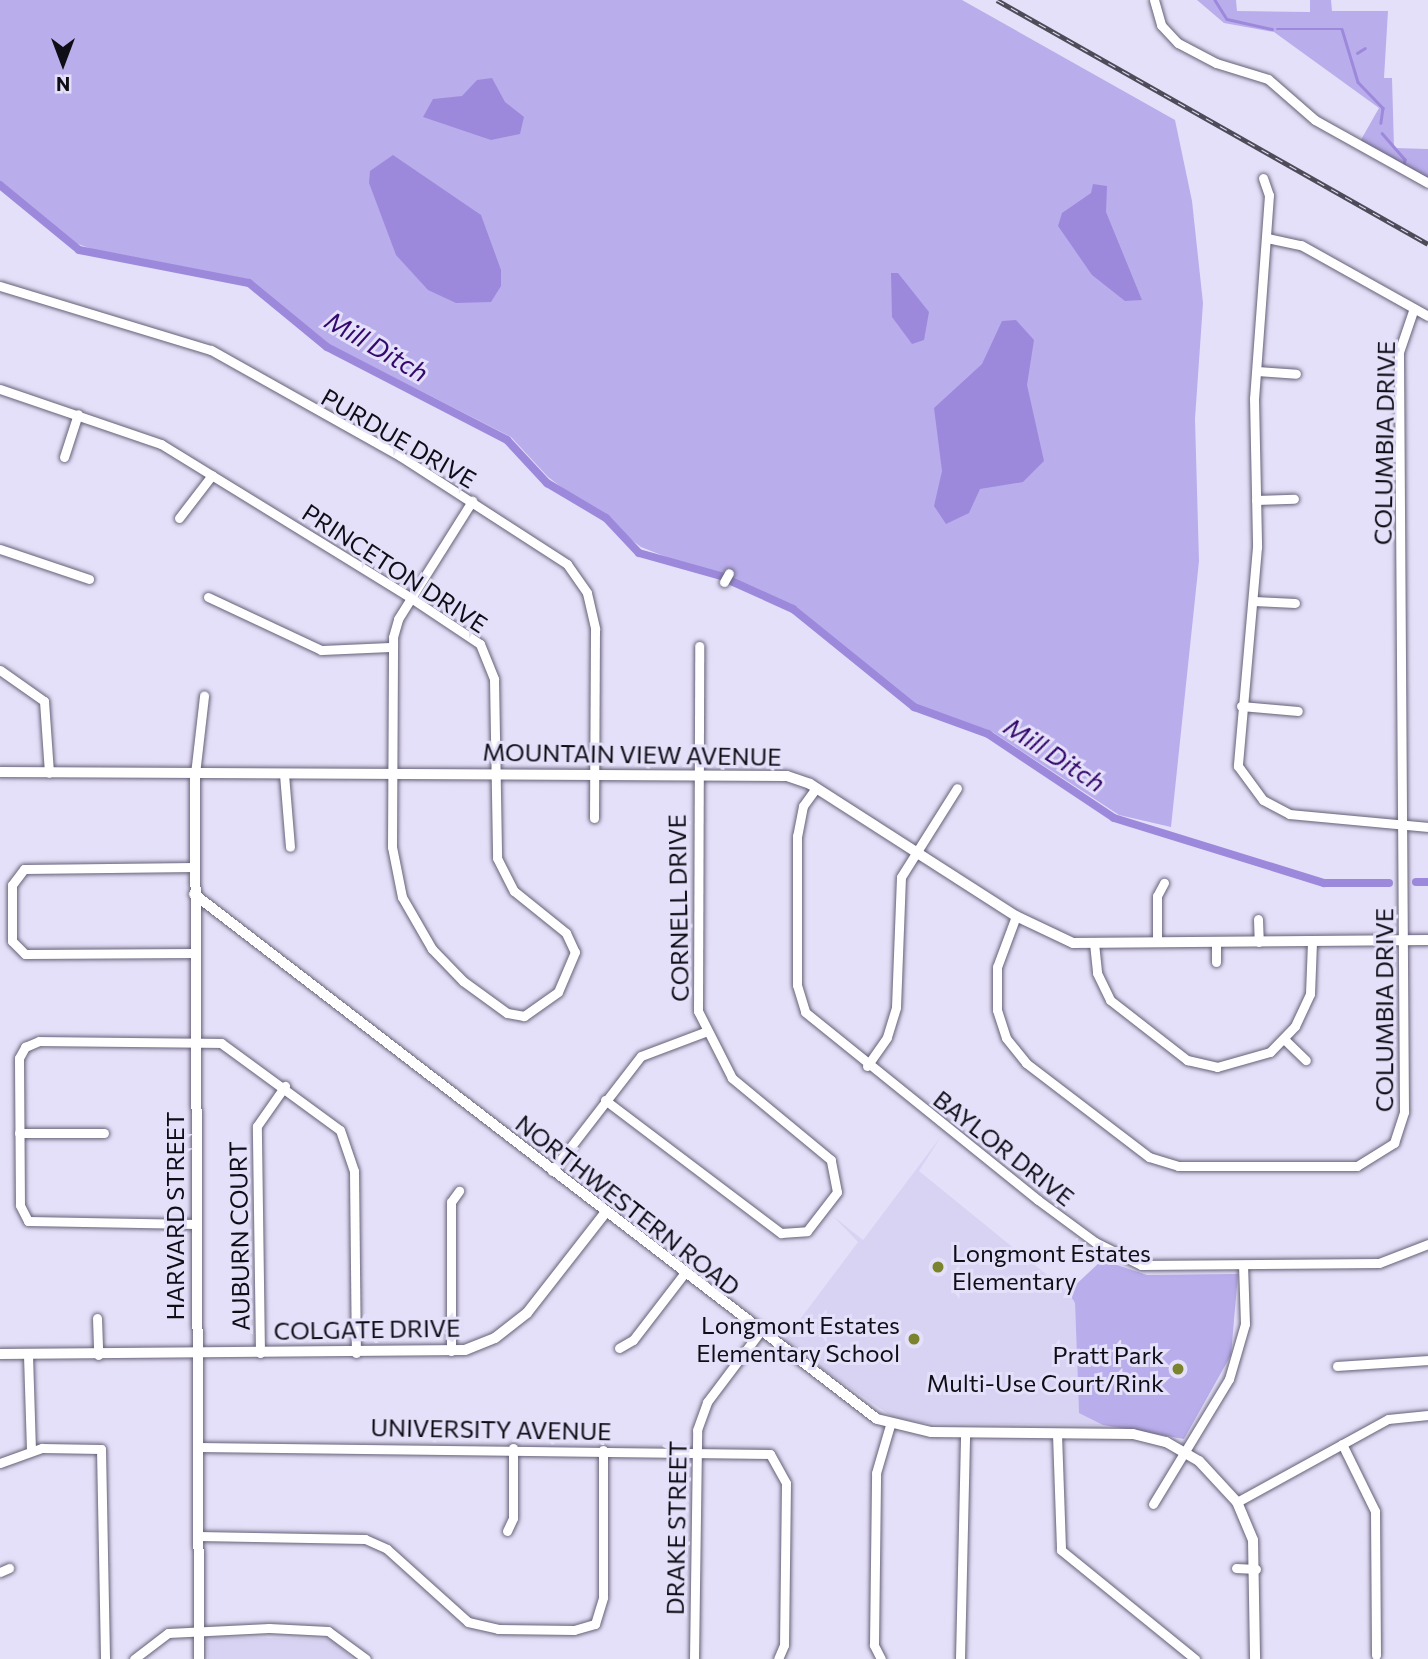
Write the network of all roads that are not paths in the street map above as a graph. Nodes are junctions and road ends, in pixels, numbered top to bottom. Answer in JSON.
{"nodes":[{"id":1,"x":1154,"y":0,"type":"edge"},
{"id":2,"x":1263,"y":178,"type":"dead end"},
{"id":3,"x":1428,"y":183,"type":"edge"},
{"id":4,"x":1267,"y":238,"type":"junction"},
{"id":5,"x":0,"y":286,"type":"edge"},
{"id":6,"x":1414,"y":308,"type":"junction"},
{"id":7,"x":1428,"y":316,"type":"edge"},
{"id":8,"x":1257,"y":371,"type":"junction"},
{"id":9,"x":1296,"y":374,"type":"dead end"},
{"id":10,"x":0,"y":389,"type":"edge"},
{"id":11,"x":78,"y":414,"type":"junction"},
{"id":12,"x":64,"y":457,"type":"dead end"},
{"id":13,"x":212,"y":475,"type":"junction"},
{"id":14,"x":1294,"y":499,"type":"dead end"},
{"id":15,"x":1256,"y":500,"type":"junction"},
{"id":16,"x":472,"y":501,"type":"junction"},
{"id":17,"x":180,"y":518,"type":"dead end"},
{"id":18,"x":0,"y":549,"type":"edge"},
{"id":19,"x":89,"y":579,"type":"dead end"},
{"id":20,"x":208,"y":597,"type":"dead end"},
{"id":21,"x":411,"y":598,"type":"junction"},
{"id":22,"x":1254,"y":601,"type":"junction"},
{"id":23,"x":1295,"y":603,"type":"dead end"},
{"id":24,"x":699,"y":646,"type":"dead end"},
{"id":25,"x":391,"y":647,"type":"junction"},
{"id":26,"x":0,"y":670,"type":"edge"},
{"id":27,"x":204,"y":696,"type":"dead end"},
{"id":28,"x":1241,"y":706,"type":"junction"},
{"id":29,"x":1298,"y":711,"type":"dead end"},
{"id":30,"x":0,"y":772,"type":"edge"},
{"id":31,"x":49,"y":772,"type":"junction"},
{"id":32,"x":195,"y":774,"type":"junction"},
{"id":33,"x":284,"y":774,"type":"junction"},
{"id":34,"x":392,"y":774,"type":"junction"},
{"id":35,"x":492,"y":774,"type":"junction"},
{"id":36,"x":593,"y":774,"type":"junction"},
{"id":37,"x":695,"y":774,"type":"junction"},
{"id":38,"x":816,"y":788,"type":"junction"},
{"id":39,"x":957,"y":788,"type":"dead end"},
{"id":40,"x":594,"y":818,"type":"dead end"},
{"id":41,"x":1402,"y":827,"type":"junction"},
{"id":42,"x":1428,"y":827,"type":"edge"},
{"id":43,"x":290,"y":847,"type":"dead end"},
{"id":44,"x":914,"y":851,"type":"junction"},
{"id":45,"x":195,"y":867,"type":"junction"},
{"id":46,"x":1164,"y":883,"type":"dead end"},
{"id":47,"x":194,"y":894,"type":"junction"},
{"id":48,"x":1016,"y":916,"type":"junction"},
{"id":49,"x":1258,"y":919,"type":"dead end"},
{"id":50,"x":1403,"y":940,"type":"junction"},
{"id":51,"x":1428,"y":940,"type":"edge"},
{"id":52,"x":1312,"y":941,"type":"junction"},
{"id":53,"x":1157,"y":942,"type":"junction"},
{"id":54,"x":1216,"y":942,"type":"junction"},
{"id":55,"x":1259,"y":942,"type":"junction"},
{"id":56,"x":1094,"y":943,"type":"junction"},
{"id":57,"x":196,"y":953,"type":"junction"},
{"id":58,"x":1216,"y":962,"type":"dead end"},
{"id":59,"x":705,"y":1032,"type":"junction"},
{"id":60,"x":196,"y":1040,"type":"junction"},
{"id":61,"x":1285,"y":1040,"type":"junction"},
{"id":62,"x":1306,"y":1060,"type":"dead end"},
{"id":63,"x":867,"y":1066,"type":"junction"},
{"id":64,"x":285,"y":1086,"type":"junction"},
{"id":65,"x":604,"y":1100,"type":"junction"},
{"id":66,"x":19,"y":1133,"type":"junction"},
{"id":67,"x":104,"y":1133,"type":"dead end"},
{"id":68,"x":552,"y":1171,"type":"junction"},
{"id":69,"x":459,"y":1191,"type":"dead end"},
{"id":70,"x":605,"y":1213,"type":"junction"},
{"id":71,"x":196,"y":1224,"type":"junction"},
{"id":72,"x":1428,"y":1244,"type":"edge"},
{"id":73,"x":1243,"y":1265,"type":"junction"},
{"id":74,"x":684,"y":1275,"type":"junction"},
{"id":75,"x":97,"y":1318,"type":"dead end"},
{"id":76,"x":759,"y":1333,"type":"junction"},
{"id":77,"x":619,"y":1348,"type":"dead end"},
{"id":78,"x":451,"y":1351,"type":"junction"},
{"id":79,"x":196,"y":1353,"type":"junction"},
{"id":80,"x":260,"y":1353,"type":"junction"},
{"id":81,"x":356,"y":1353,"type":"junction"},
{"id":82,"x":0,"y":1354,"type":"edge"},
{"id":83,"x":27,"y":1355,"type":"junction"},
{"id":84,"x":98,"y":1355,"type":"junction"},
{"id":85,"x":1428,"y":1360,"type":"edge"},
{"id":86,"x":1337,"y":1366,"type":"dead end"},
{"id":87,"x":1428,"y":1415,"type":"edge"},
{"id":88,"x":890,"y":1425,"type":"junction"},
{"id":89,"x":965,"y":1433,"type":"junction"},
{"id":90,"x":1057,"y":1434,"type":"junction"},
{"id":91,"x":1342,"y":1444,"type":"junction"},
{"id":92,"x":198,"y":1447,"type":"junction"},
{"id":93,"x":513,"y":1448,"type":"junction"},
{"id":94,"x":695,"y":1449,"type":"junction"},
{"id":95,"x":31,"y":1450,"type":"junction"},
{"id":96,"x":603,"y":1450,"type":"junction"},
{"id":97,"x":1186,"y":1452,"type":"junction"},
{"id":98,"x":0,"y":1463,"type":"edge"},
{"id":99,"x":1237,"y":1502,"type":"junction"},
{"id":100,"x":1153,"y":1504,"type":"dead end"},
{"id":101,"x":506,"y":1531,"type":"dead end"},
{"id":102,"x":198,"y":1536,"type":"junction"},
{"id":103,"x":1236,"y":1568,"type":"dead end"},
{"id":104,"x":1256,"y":1569,"type":"junction"},
{"id":105,"x":198,"y":1630,"type":"junction"},
{"id":106,"x":1376,"y":1655,"type":"dead end"},
{"id":107,"x":1182,"y":1656,"type":"edge"},
{"id":108,"x":105,"y":1659,"type":"edge"},
{"id":109,"x":134,"y":1659,"type":"edge"},
{"id":110,"x":199,"y":1659,"type":"edge"},
{"id":111,"x":366,"y":1659,"type":"edge"},
{"id":112,"x":694,"y":1659,"type":"edge"},
{"id":113,"x":778,"y":1659,"type":"edge"},
{"id":114,"x":881,"y":1659,"type":"edge"},
{"id":115,"x":960,"y":1659,"type":"edge"},
{"id":116,"x":1195,"y":1659,"type":"edge"},
{"id":117,"x":1255,"y":1659,"type":"edge"}],
"edges":[{"from":1,"to":3,"type":"street"},
{"from":2,"to":4,"type":"street"},
{"from":4,"to":6,"type":"street"},
{"from":4,"to":8,"type":"street"},
{"from":5,"to":16,"type":"street","name":"PURDUE DRIVE"},
{"from":6,"to":7,"type":"street"},
{"from":6,"to":41,"type":"street","name":"COLUMBIA DRIVE"},
{"from":8,"to":9,"type":"street"},
{"from":8,"to":15,"type":"street"},
{"from":10,"to":11,"type":"street","name":"PRINCETON DRIVE"},
{"from":11,"to":12,"type":"street"},
{"from":11,"to":13,"type":"street","name":"PRINCETON DRIVE"},
{"from":13,"to":17,"type":"street"},
{"from":13,"to":21,"type":"street","name":"PRINCETON DRIVE"},
{"from":14,"to":15,"type":"street"},
{"from":15,"to":22,"type":"street"},
{"from":16,"to":21,"type":"street"},
{"from":16,"to":36,"type":"street","name":"PURDUE DRIVE"},
{"from":18,"to":19,"type":"street"},
{"from":20,"to":25,"type":"street"},
{"from":21,"to":25,"type":"street"},
{"from":21,"to":35,"type":"street","name":"PRINCETON DRIVE"},
{"from":22,"to":23,"type":"street"},
{"from":22,"to":28,"type":"street"},
{"from":24,"to":37,"type":"street","name":"CORNELL DRIVE"},
{"from":25,"to":34,"type":"street","name":"PRINCETON DRIVE"},
{"from":26,"to":31,"type":"street"},
{"from":27,"to":32,"type":"street"},
{"from":28,"to":29,"type":"street"},
{"from":28,"to":41,"type":"street"},
{"from":30,"to":31,"type":"street","name":"MOUNTAIN VIEW AVENUE"},
{"from":31,"to":32,"type":"street","name":"MOUNTAIN VIEW AVENUE"},
{"from":32,"to":33,"type":"street","name":"MOUNTAIN VIEW AVENUE"},
{"from":32,"to":45,"type":"street","name":"HARVARD STREET"},
{"from":33,"to":34,"type":"street","name":"MOUNTAIN VIEW AVENUE"},
{"from":33,"to":43,"type":"street"},
{"from":34,"to":35,"type":"street","name":"MOUNTAIN VIEW AVENUE"},
{"from":34,"to":35,"type":"street","name":"PRINCETON DRIVE"},
{"from":35,"to":36,"type":"street","name":"MOUNTAIN VIEW AVENUE"},
{"from":36,"to":37,"type":"street","name":"MOUNTAIN VIEW AVENUE"},
{"from":36,"to":40,"type":"street","name":"PURDUE DRIVE"},
{"from":37,"to":38,"type":"street","name":"MOUNTAIN VIEW AVENUE"},
{"from":37,"to":59,"type":"street","name":"CORNELL DRIVE"},
{"from":38,"to":44,"type":"street","name":"MOUNTAIN VIEW AVENUE"},
{"from":38,"to":63,"type":"street","name":"BAYLOR DRIVE"},
{"from":39,"to":44,"type":"street"},
{"from":41,"to":42,"type":"street"},
{"from":41,"to":50,"type":"street","name":"COLUMBIA DRIVE"},
{"from":44,"to":48,"type":"street","name":"MOUNTAIN VIEW AVENUE"},
{"from":44,"to":63,"type":"street"},
{"from":45,"to":47,"type":"street","name":"HARVARD STREET"},
{"from":45,"to":57,"type":"street"},
{"from":46,"to":53,"type":"street"},
{"from":47,"to":57,"type":"street","name":"HARVARD STREET"},
{"from":47,"to":68,"type":"street","name":"NORTHWESTERN ROAD"},
{"from":48,"to":50,"type":"street","name":"COLUMBIA DRIVE"},
{"from":48,"to":56,"type":"street","name":"MOUNTAIN VIEW AVENUE"},
{"from":49,"to":55,"type":"street"},
{"from":50,"to":51,"type":"street","name":"MOUNTAIN VIEW AVENUE"},
{"from":50,"to":52,"type":"street","name":"MOUNTAIN VIEW AVENUE"},
{"from":52,"to":55,"type":"street","name":"MOUNTAIN VIEW AVENUE"},
{"from":52,"to":61,"type":"street"},
{"from":53,"to":54,"type":"street","name":"MOUNTAIN VIEW AVENUE"},
{"from":53,"to":56,"type":"street","name":"MOUNTAIN VIEW AVENUE"},
{"from":54,"to":55,"type":"street","name":"MOUNTAIN VIEW AVENUE"},
{"from":54,"to":58,"type":"street"},
{"from":56,"to":61,"type":"street"},
{"from":57,"to":60,"type":"street","name":"HARVARD STREET"},
{"from":59,"to":65,"type":"street"},
{"from":59,"to":65,"type":"street","name":"CORNELL DRIVE"},
{"from":60,"to":64,"type":"street"},
{"from":60,"to":66,"type":"street"},
{"from":60,"to":71,"type":"street","name":"HARVARD STREET"},
{"from":61,"to":62,"type":"street"},
{"from":63,"to":73,"type":"street","name":"BAYLOR DRIVE"},
{"from":64,"to":80,"type":"street","name":"AUBURN COURT"},
{"from":64,"to":81,"type":"street"},
{"from":65,"to":68,"type":"street"},
{"from":66,"to":67,"type":"street"},
{"from":66,"to":71,"type":"street"},
{"from":68,"to":70,"type":"street","name":"NORTHWESTERN ROAD"},
{"from":69,"to":78,"type":"street"},
{"from":70,"to":74,"type":"street","name":"NORTHWESTERN ROAD"},
{"from":70,"to":78,"type":"street","name":"COLGATE DRIVE"},
{"from":71,"to":79,"type":"street","name":"HARVARD STREET"},
{"from":72,"to":73,"type":"street","name":"BAYLOR DRIVE"},
{"from":73,"to":97,"type":"street"},
{"from":74,"to":76,"type":"street","name":"NORTHWESTERN ROAD"},
{"from":74,"to":77,"type":"street"},
{"from":75,"to":84,"type":"street"},
{"from":76,"to":88,"type":"street","name":"NORTHWESTERN ROAD"},
{"from":76,"to":94,"type":"street","name":"DRAKE STREET"},
{"from":78,"to":81,"type":"street","name":"COLGATE DRIVE"},
{"from":79,"to":80,"type":"street","name":"COLGATE DRIVE"},
{"from":79,"to":84,"type":"street","name":"COLGATE DRIVE"},
{"from":79,"to":92,"type":"street","name":"HARVARD STREET"},
{"from":80,"to":81,"type":"street","name":"COLGATE DRIVE"},
{"from":82,"to":83,"type":"street","name":"COLGATE DRIVE"},
{"from":83,"to":84,"type":"street","name":"COLGATE DRIVE"},
{"from":83,"to":95,"type":"street"},
{"from":85,"to":86,"type":"street"},
{"from":87,"to":91,"type":"street"},
{"from":88,"to":89,"type":"street","name":"NORTHWESTERN ROAD"},
{"from":88,"to":114,"type":"street"},
{"from":89,"to":90,"type":"street","name":"NORTHWESTERN ROAD"},
{"from":89,"to":115,"type":"street"},
{"from":90,"to":97,"type":"street","name":"NORTHWESTERN ROAD"},
{"from":90,"to":107,"type":"street"},
{"from":91,"to":99,"type":"street"},
{"from":91,"to":106,"type":"street"},
{"from":92,"to":93,"type":"street","name":"UNIVERSITY AVENUE"},
{"from":92,"to":102,"type":"street","name":"HARVARD STREET"},
{"from":93,"to":96,"type":"street","name":"UNIVERSITY AVENUE"},
{"from":93,"to":101,"type":"street"},
{"from":94,"to":96,"type":"street","name":"UNIVERSITY AVENUE"},
{"from":94,"to":112,"type":"street","name":"DRAKE STREET"},
{"from":94,"to":113,"type":"street","name":"UNIVERSITY AVENUE"},
{"from":95,"to":98,"type":"street"},
{"from":95,"to":108,"type":"street"},
{"from":96,"to":102,"type":"street"},
{"from":97,"to":99,"type":"street","name":"NORTHWESTERN ROAD"},
{"from":97,"to":100,"type":"street"},
{"from":99,"to":104,"type":"street","name":"NORTHWESTERN ROAD"},
{"from":102,"to":105,"type":"street","name":"HARVARD STREET"},
{"from":103,"to":104,"type":"street"},
{"from":104,"to":117,"type":"street","name":"NORTHWESTERN ROAD"},
{"from":105,"to":109,"type":"street"},
{"from":105,"to":110,"type":"street","name":"HARVARD STREET"},
{"from":105,"to":111,"type":"street"},
{"from":107,"to":116,"type":"street"}]}
